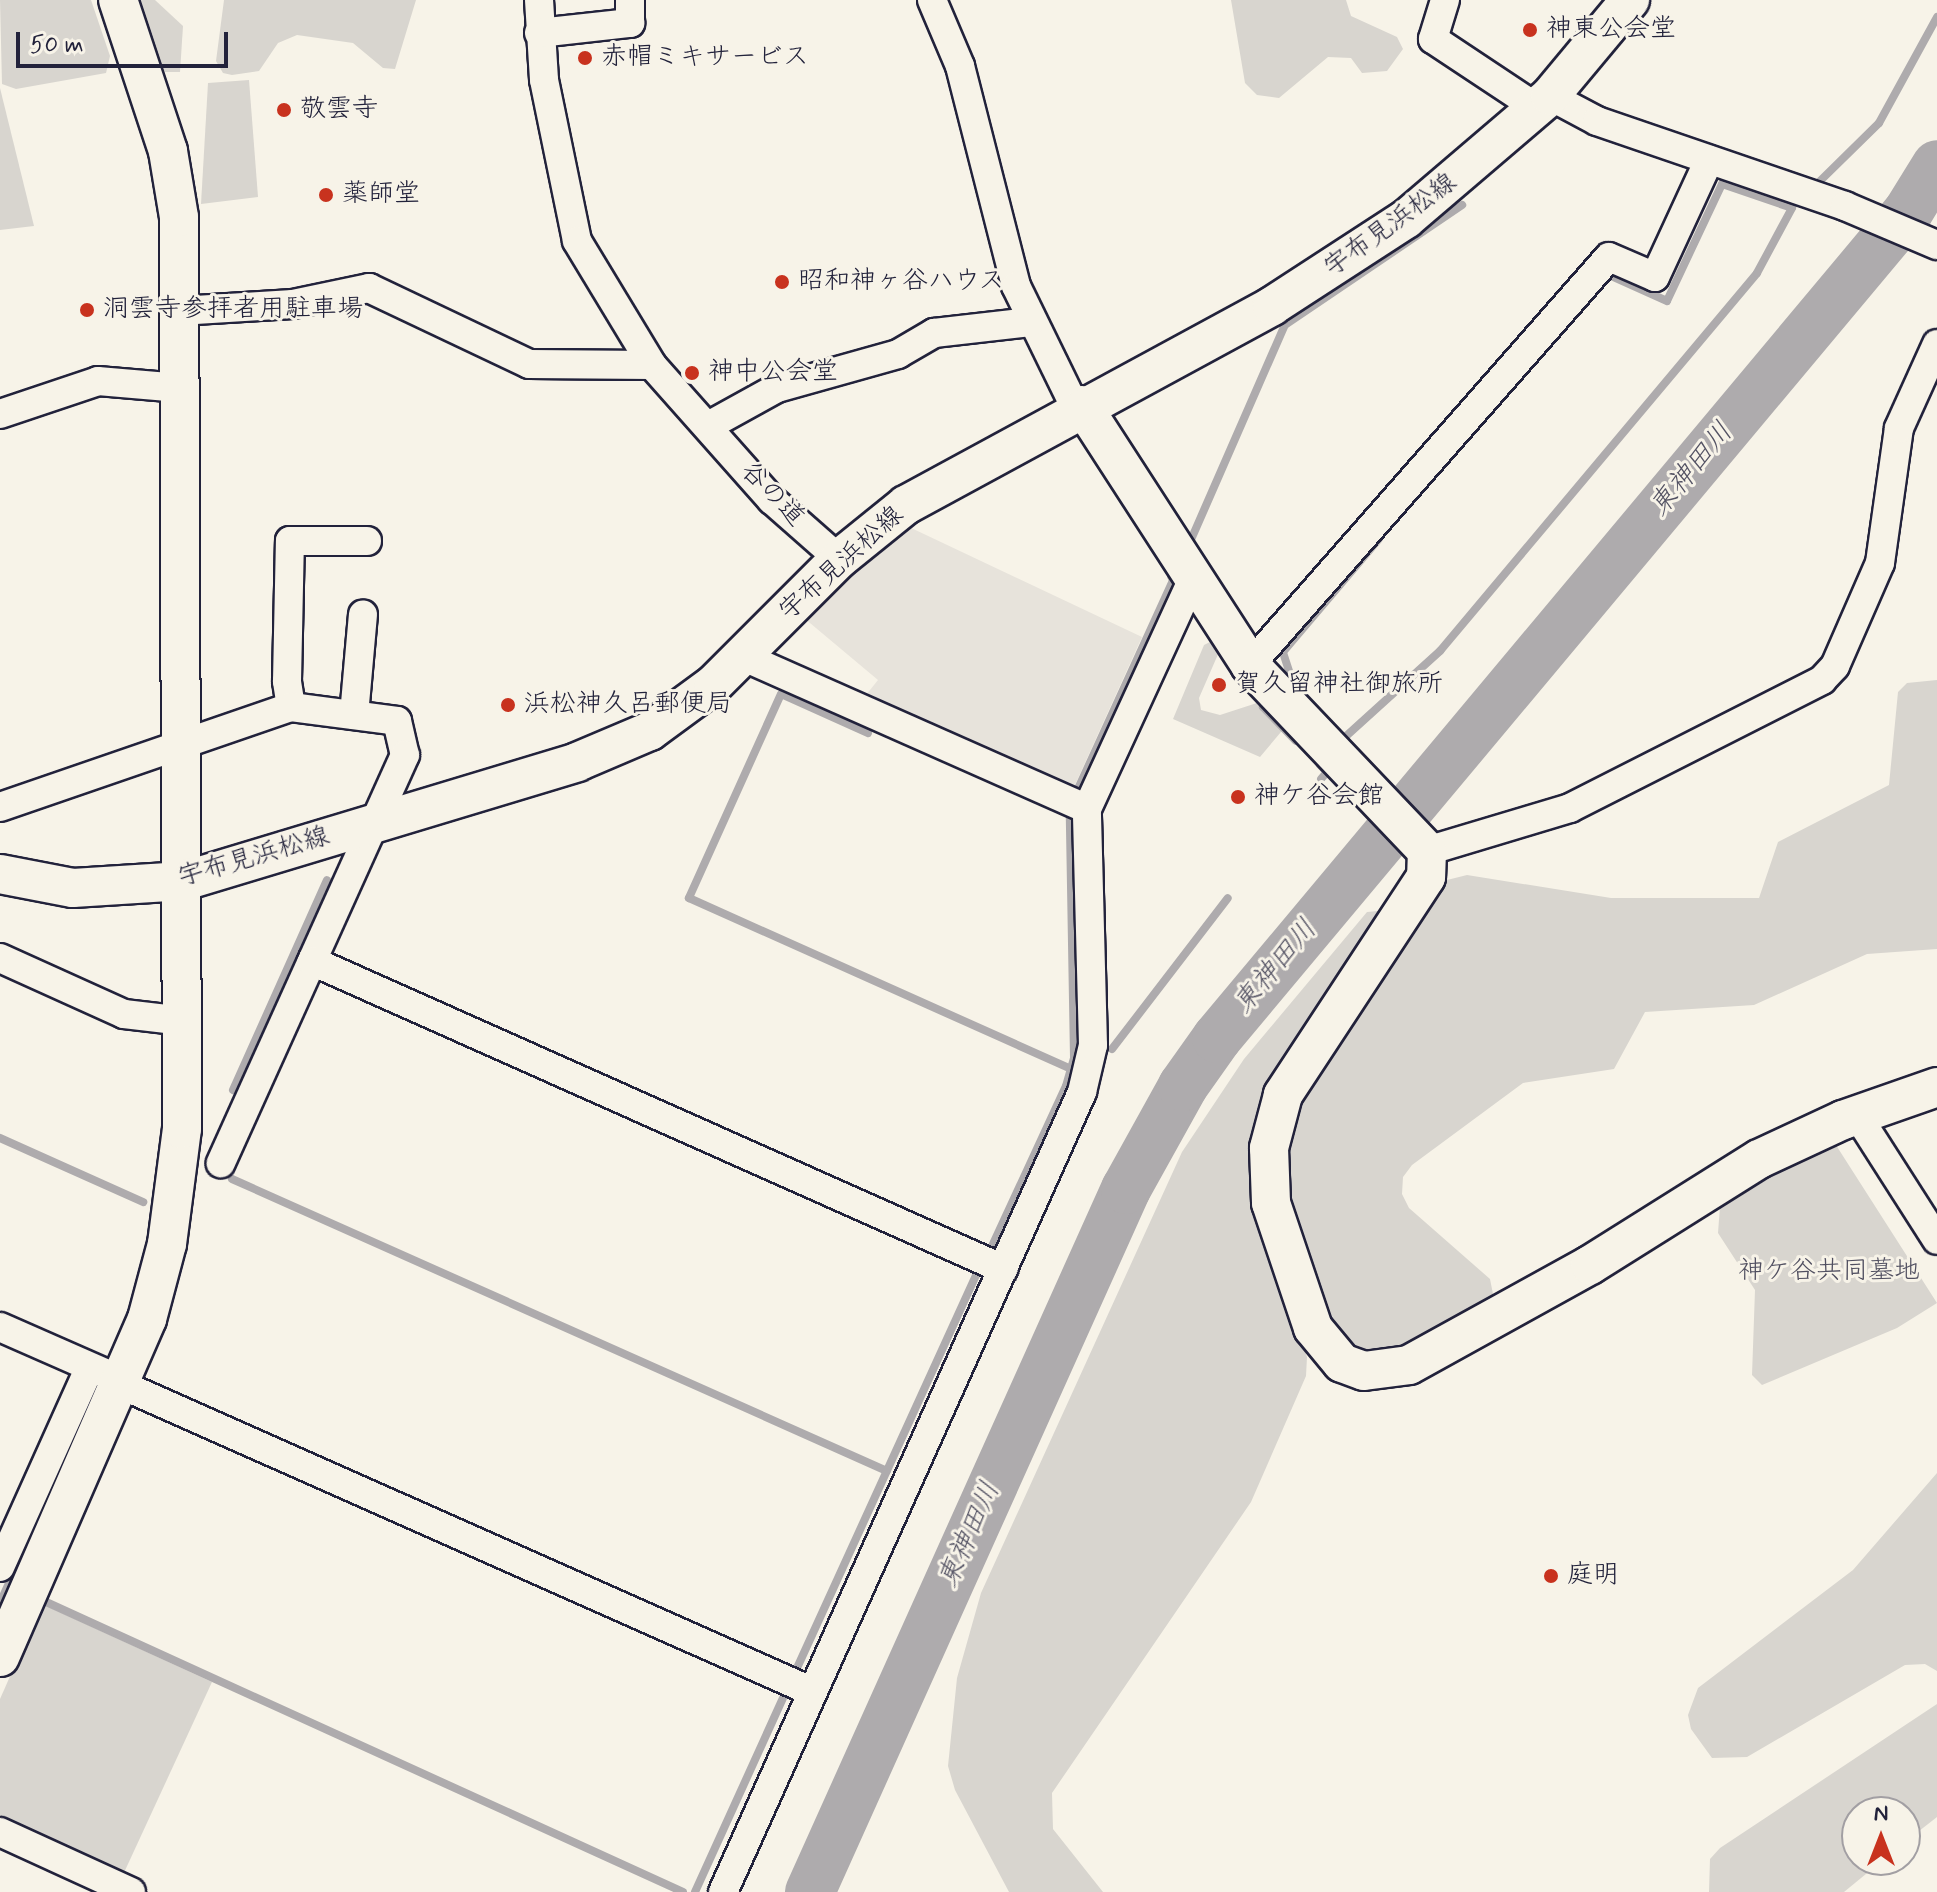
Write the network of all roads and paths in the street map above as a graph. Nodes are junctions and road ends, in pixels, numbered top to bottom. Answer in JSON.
{"nodes":[{"id":1,"x":118,"y":0,"type":"edge"},
{"id":2,"x":539,"y":0,"type":"edge"},
{"id":3,"x":630,"y":0,"type":"edge"},
{"id":4,"x":932,"y":0,"type":"edge"},
{"id":5,"x":1445,"y":0,"type":"edge"},
{"id":6,"x":1630,"y":0,"type":"edge"},
{"id":7,"x":539,"y":33,"type":"junction"},
{"id":8,"x":1544,"y":102,"type":"junction"},
{"id":9,"x":1709,"y":160,"type":"junction"},
{"id":10,"x":1929,"y":235,"type":"edge"},
{"id":11,"x":179,"y":311,"type":"junction"},
{"id":12,"x":1030,"y":322,"type":"junction"},
{"id":13,"x":1937,"y":344,"type":"edge"},
{"id":14,"x":652,"y":365,"type":"junction"},
{"id":15,"x":180,"y":388,"type":"junction"},
{"id":16,"x":1079,"y":407,"type":"junction"},
{"id":17,"x":0,"y":414,"type":"edge"},
{"id":18,"x":710,"y":425,"type":"junction"},
{"id":19,"x":367,"y":541,"type":"dead end"},
{"id":20,"x":839,"y":559,"type":"junction"},
{"id":21,"x":1192,"y":581,"type":"junction"},
{"id":22,"x":363,"y":614,"type":"dead end"},
{"id":23,"x":742,"y":656,"type":"junction"},
{"id":24,"x":1250,"y":665,"type":"junction"},
{"id":25,"x":291,"y":707,"type":"junction"},
{"id":26,"x":354,"y":715,"type":"junction"},
{"id":27,"x":182,"y":742,"type":"junction"},
{"id":28,"x":0,"y":807,"type":"edge"},
{"id":29,"x":1087,"y":809,"type":"junction"},
{"id":30,"x":374,"y":824,"type":"junction"},
{"id":31,"x":1424,"y":846,"type":"junction"},
{"id":32,"x":0,"y":874,"type":"edge"},
{"id":33,"x":184,"y":881,"type":"junction"},
{"id":34,"x":0,"y":958,"type":"edge"},
{"id":35,"x":312,"y":961,"type":"junction"},
{"id":36,"x":184,"y":1021,"type":"junction"},
{"id":37,"x":1937,"y":1087,"type":"edge"},
{"id":38,"x":1857,"y":1115,"type":"junction"},
{"id":39,"x":221,"y":1163,"type":"dead end"},
{"id":40,"x":1937,"y":1240,"type":"edge"},
{"id":41,"x":1003,"y":1269,"type":"junction"},
{"id":42,"x":0,"y":1327,"type":"edge"},
{"id":43,"x":112,"y":1378,"type":"junction"},
{"id":44,"x":0,"y":1567,"type":"edge"},
{"id":45,"x":0,"y":1657,"type":"edge"},
{"id":46,"x":813,"y":1692,"type":"junction"},
{"id":47,"x":0,"y":1832,"type":"edge"},
{"id":48,"x":131,"y":1892,"type":"edge"},
{"id":49,"x":723,"y":1892,"type":"edge"}],
"edges":[{"from":1,"to":11,"type":"street"},
{"from":2,"to":7,"type":"street","name":"谷の道"},
{"from":3,"to":7,"type":"street"},
{"from":4,"to":12,"type":"street"},
{"from":5,"to":8,"type":"street"},
{"from":6,"to":8,"type":"street","name":"宇布見浜松線"},
{"from":7,"to":14,"type":"street","name":"谷の道"},
{"from":8,"to":9,"type":"street"},
{"from":8,"to":16,"type":"street","name":"宇布見浜松線"},
{"from":9,"to":10,"type":"street"},
{"from":9,"to":24,"type":"street"},
{"from":11,"to":14,"type":"street"},
{"from":11,"to":15,"type":"street"},
{"from":12,"to":16,"type":"street"},
{"from":12,"to":18,"type":"street"},
{"from":13,"to":31,"type":"street"},
{"from":14,"to":18,"type":"street","name":"谷の道"},
{"from":15,"to":17,"type":"street"},
{"from":15,"to":27,"type":"street"},
{"from":16,"to":20,"type":"street","name":"宇布見浜松線"},
{"from":16,"to":21,"type":"street"},
{"from":18,"to":20,"type":"street","name":"谷の道"},
{"from":19,"to":25,"type":"street"},
{"from":20,"to":23,"type":"street","name":"宇布見浜松線"},
{"from":21,"to":24,"type":"street"},
{"from":21,"to":29,"type":"street"},
{"from":22,"to":26,"type":"street"},
{"from":23,"to":29,"type":"street"},
{"from":23,"to":30,"type":"street","name":"宇布見浜松線"},
{"from":24,"to":31,"type":"street"},
{"from":25,"to":26,"type":"street"},
{"from":25,"to":27,"type":"street"},
{"from":26,"to":30,"type":"street"},
{"from":27,"to":28,"type":"street"},
{"from":27,"to":33,"type":"street"},
{"from":29,"to":41,"type":"street"},
{"from":30,"to":33,"type":"street","name":"宇布見浜松線"},
{"from":30,"to":35,"type":"street"},
{"from":31,"to":38,"type":"street"},
{"from":32,"to":33,"type":"street","name":"宇布見浜松線"},
{"from":33,"to":36,"type":"street"},
{"from":34,"to":36,"type":"street"},
{"from":35,"to":39,"type":"street"},
{"from":35,"to":41,"type":"street"},
{"from":36,"to":43,"type":"street"},
{"from":37,"to":38,"type":"street"},
{"from":38,"to":40,"type":"street"},
{"from":41,"to":46,"type":"street"},
{"from":42,"to":43,"type":"street"},
{"from":43,"to":44,"type":"street"},
{"from":43,"to":45,"type":"street"},
{"from":43,"to":46,"type":"street"},
{"from":46,"to":49,"type":"street"},
{"from":47,"to":48,"type":"street"}]}
